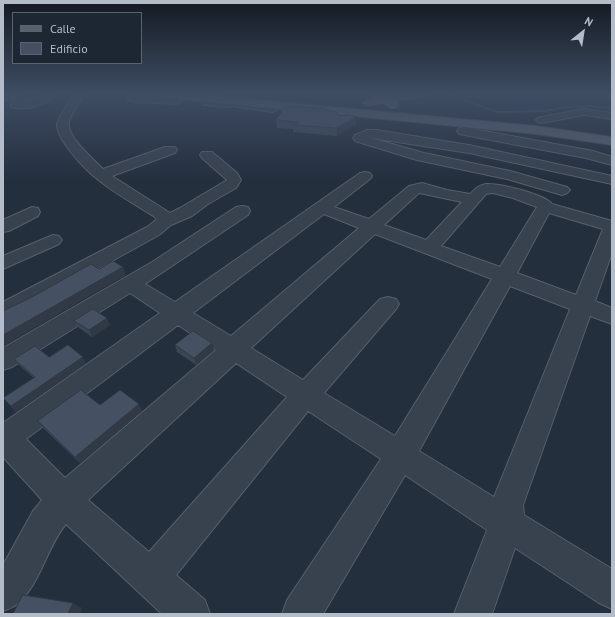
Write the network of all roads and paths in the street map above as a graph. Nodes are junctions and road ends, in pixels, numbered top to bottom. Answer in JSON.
{"nodes":[{"id":1,"x":63,"y":123,"type":"edge"},
{"id":2,"x":464,"y":123,"type":"edge"},
{"id":3,"x":503,"y":123,"type":"edge"},
{"id":4,"x":534,"y":123,"type":"edge"},
{"id":5,"x":563,"y":123,"type":"edge"},
{"id":6,"x":576,"y":123,"type":"edge"},
{"id":7,"x":601,"y":126,"type":"dead end"},
{"id":8,"x":463,"y":131,"type":"dead end"},
{"id":9,"x":612,"y":134,"type":"edge"},
{"id":10,"x":612,"y":140,"type":"edge"},
{"id":11,"x":170,"y":150,"type":"dead end"},
{"id":12,"x":207,"y":155,"type":"dead end"},
{"id":13,"x":612,"y":160,"type":"edge"},
{"id":14,"x":101,"y":175,"type":"junction"},
{"id":15,"x":366,"y":176,"type":"dead end"},
{"id":16,"x":612,"y":180,"type":"edge"},
{"id":17,"x":555,"y":199,"type":"junction"},
{"id":18,"x":474,"y":200,"type":"junction"},
{"id":19,"x":322,"y":208,"type":"junction"},
{"id":20,"x":242,"y":211,"type":"dead end"},
{"id":21,"x":32,"y":212,"type":"dead end"},
{"id":22,"x":165,"y":221,"type":"junction"},
{"id":23,"x":3,"y":227,"type":"edge"},
{"id":24,"x":373,"y":227,"type":"junction"},
{"id":25,"x":612,"y":227,"type":"edge"},
{"id":26,"x":53,"y":240,"type":"dead end"},
{"id":27,"x":123,"y":247,"type":"junction"},
{"id":28,"x":429,"y":248,"type":"junction"},
{"id":29,"x":3,"y":263,"type":"edge"},
{"id":30,"x":159,"y":266,"type":"junction"},
{"id":31,"x":505,"y":276,"type":"junction"},
{"id":32,"x":129,"y":283,"type":"junction"},
{"id":33,"x":388,"y":304,"type":"dead end"},
{"id":34,"x":582,"y":305,"type":"junction"},
{"id":35,"x":3,"y":312,"type":"edge"},
{"id":36,"x":177,"y":314,"type":"junction"},
{"id":37,"x":612,"y":316,"type":"edge"},
{"id":38,"x":233,"y":349,"type":"junction"},
{"id":39,"x":3,"y":360,"type":"edge"},
{"id":40,"x":305,"y":395,"type":"junction"},
{"id":41,"x":4,"y":437,"type":"edge"},
{"id":42,"x":400,"y":456,"type":"junction"},
{"id":43,"x":64,"y":500,"type":"junction"},
{"id":44,"x":507,"y":523,"type":"junction"},
{"id":45,"x":150,"y":578,"type":"junction"},
{"id":46,"x":612,"y":590,"type":"edge"},
{"id":47,"x":3,"y":592,"type":"edge"},
{"id":48,"x":191,"y":614,"type":"edge"},
{"id":49,"x":301,"y":614,"type":"edge"},
{"id":50,"x":473,"y":614,"type":"edge"}],
"edges":[{"from":1,"to":14,"type":"street"},
{"from":2,"to":10,"type":"main road"},
{"from":3,"to":10,"type":"main road"},
{"from":4,"to":9,"type":"main road"},
{"from":5,"to":9,"type":"main road"},
{"from":6,"to":7,"type":"street"},
{"from":8,"to":13,"type":"street"},
{"from":11,"to":14,"type":"street"},
{"from":12,"to":22,"type":"street"},
{"from":14,"to":22,"type":"street"},
{"from":15,"to":19,"type":"street"},
{"from":16,"to":17,"type":"street"},
{"from":17,"to":18,"type":"street"},
{"from":17,"to":25,"type":"street"},
{"from":17,"to":31,"type":"street"},
{"from":18,"to":24,"type":"street"},
{"from":18,"to":28,"type":"street"},
{"from":19,"to":24,"type":"street"},
{"from":19,"to":36,"type":"street"},
{"from":20,"to":30,"type":"street"},
{"from":21,"to":23,"type":"street"},
{"from":22,"to":27,"type":"street"},
{"from":24,"to":28,"type":"street"},
{"from":24,"to":38,"type":"street"},
{"from":25,"to":34,"type":"street"},
{"from":26,"to":29,"type":"street"},
{"from":27,"to":30,"type":"street"},
{"from":27,"to":35,"type":"street"},
{"from":28,"to":31,"type":"street"},
{"from":30,"to":32,"type":"street"},
{"from":31,"to":34,"type":"street"},
{"from":31,"to":42,"type":"street"},
{"from":32,"to":36,"type":"street"},
{"from":32,"to":39,"type":"street"},
{"from":33,"to":40,"type":"street"},
{"from":34,"to":37,"type":"street"},
{"from":34,"to":44,"type":"street"},
{"from":36,"to":38,"type":"street"},
{"from":36,"to":41,"type":"street"},
{"from":38,"to":40,"type":"street"},
{"from":38,"to":43,"type":"street"},
{"from":40,"to":42,"type":"street"},
{"from":40,"to":45,"type":"street"},
{"from":41,"to":43,"type":"street"},
{"from":42,"to":44,"type":"street"},
{"from":42,"to":49,"type":"street"},
{"from":43,"to":45,"type":"street"},
{"from":43,"to":47,"type":"street"},
{"from":44,"to":46,"type":"street"},
{"from":44,"to":50,"type":"street"},
{"from":45,"to":48,"type":"street"}]}
